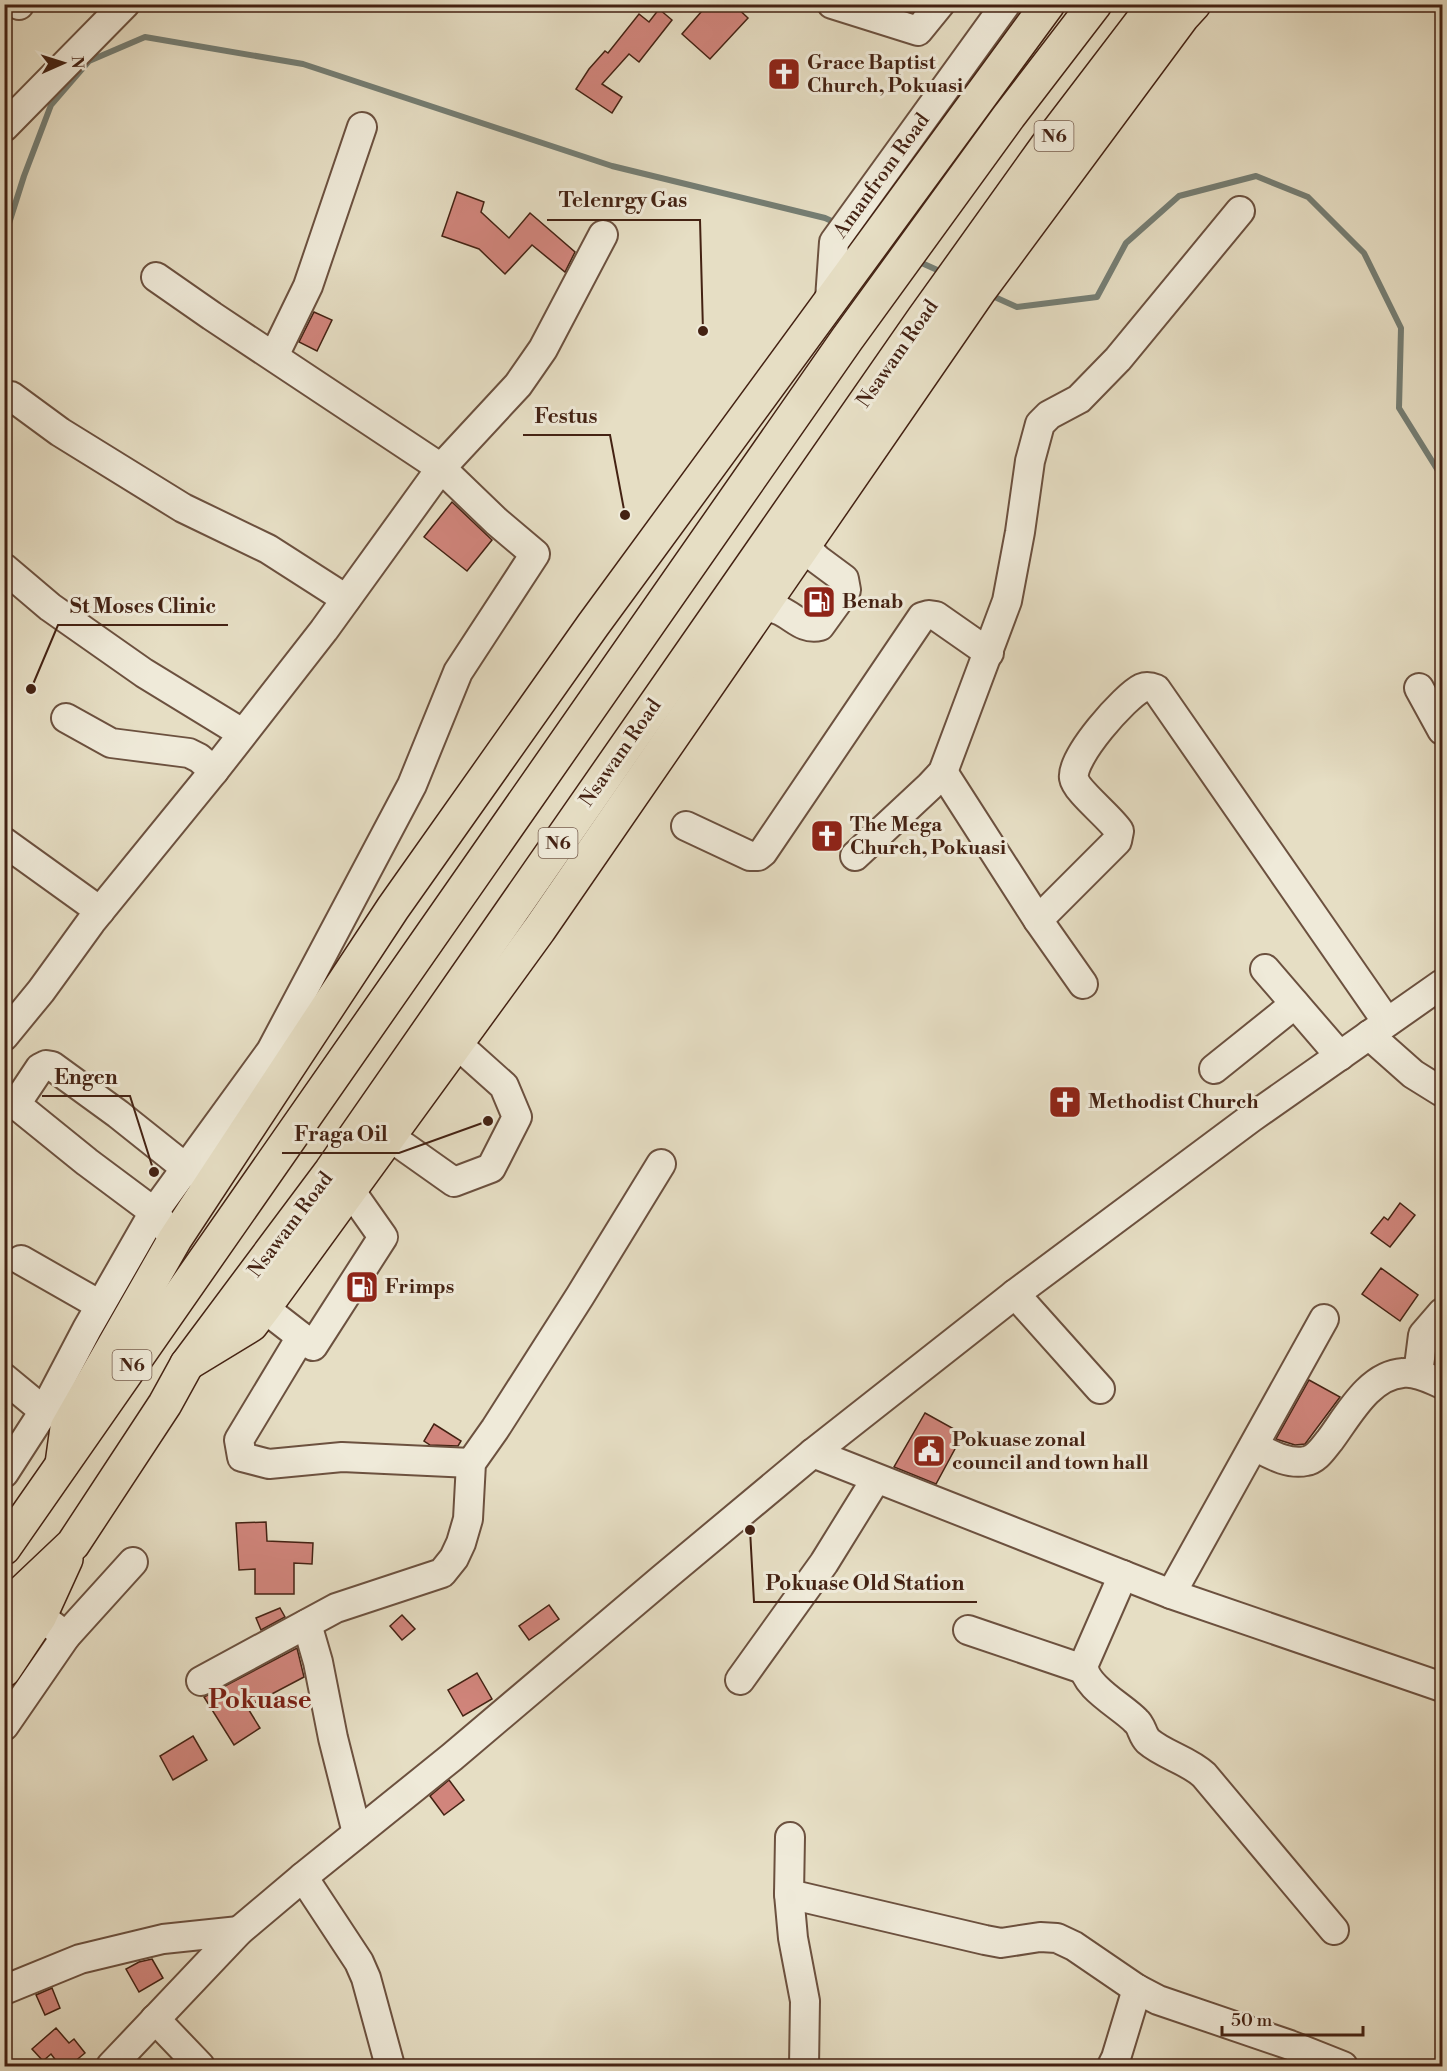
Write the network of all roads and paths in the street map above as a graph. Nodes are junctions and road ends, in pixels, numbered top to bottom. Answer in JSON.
{"nodes":[{"id":1,"x":125,"y":4,"type":"edge"},
{"id":2,"x":832,"y":4,"type":"edge"},
{"id":3,"x":940,"y":4,"type":"edge"},
{"id":4,"x":1006,"y":4,"type":"edge"},
{"id":5,"x":1048,"y":4,"type":"edge"},
{"id":6,"x":1095,"y":4,"type":"edge"},
{"id":7,"x":1155,"y":4,"type":"edge"},
{"id":8,"x":1194,"y":4,"type":"edge"},
{"id":9,"x":362,"y":127,"type":"dead end"},
{"id":10,"x":4,"y":128,"type":"edge"},
{"id":11,"x":880,"y":205,"type":"junction"},
{"id":12,"x":1240,"y":212,"type":"dead end"},
{"id":13,"x":603,"y":235,"type":"dead end"},
{"id":14,"x":156,"y":277,"type":"dead end"},
{"id":15,"x":968,"y":281,"type":"junction"},
{"id":16,"x":830,"y":299,"type":"junction"},
{"id":17,"x":936,"y":327,"type":"junction"},
{"id":18,"x":274,"y":356,"type":"junction"},
{"id":19,"x":11,"y":396,"type":"dead end"},
{"id":20,"x":441,"y":468,"type":"junction"},
{"id":21,"x":803,"y":544,"type":"junction"},
{"id":22,"x":4,"y":568,"type":"edge"},
{"id":23,"x":346,"y":599,"type":"junction"},
{"id":24,"x":762,"y":605,"type":"junction"},
{"id":25,"x":989,"y":653,"type":"junction"},
{"id":26,"x":1419,"y":688,"type":"dead end"},
{"id":27,"x":66,"y":718,"type":"dead end"},
{"id":28,"x":1443,"y":730,"type":"edge"},
{"id":29,"x":242,"y":733,"type":"junction"},
{"id":30,"x":214,"y":771,"type":"junction"},
{"id":31,"x":943,"y":772,"type":"junction"},
{"id":32,"x":686,"y":826,"type":"dead end"},
{"id":33,"x":4,"y":842,"type":"edge"},
{"id":34,"x":855,"y":856,"type":"dead end"},
{"id":35,"x":100,"y":911,"type":"junction"},
{"id":36,"x":1038,"y":920,"type":"junction"},
{"id":37,"x":1265,"y":969,"type":"dead end"},
{"id":38,"x":1083,"y":984,"type":"dead end"},
{"id":39,"x":1443,"y":984,"type":"edge"},
{"id":40,"x":1295,"y":1004,"type":"junction"},
{"id":41,"x":1378,"y":1028,"type":"junction"},
{"id":42,"x":4,"y":1036,"type":"edge"},
{"id":43,"x":456,"y":1044,"type":"junction"},
{"id":44,"x":1340,"y":1056,"type":"junction"},
{"id":45,"x":1214,"y":1069,"type":"dead end"},
{"id":46,"x":1443,"y":1092,"type":"edge"},
{"id":47,"x":249,"y":1127,"type":"junction"},
{"id":48,"x":389,"y":1136,"type":"junction"},
{"id":49,"x":661,"y":1164,"type":"dead end"},
{"id":50,"x":201,"y":1175,"type":"junction"},
{"id":51,"x":350,"y":1190,"type":"junction"},
{"id":52,"x":154,"y":1212,"type":"junction"},
{"id":53,"x":236,"y":1216,"type":"junction"},
{"id":54,"x":175,"y":1239,"type":"junction"},
{"id":55,"x":21,"y":1260,"type":"dead end"},
{"id":56,"x":1015,"y":1294,"type":"junction"},
{"id":57,"x":100,"y":1305,"type":"junction"},
{"id":58,"x":264,"y":1308,"type":"junction"},
{"id":59,"x":1443,"y":1313,"type":"edge"},
{"id":60,"x":1324,"y":1319,"type":"dead end"},
{"id":61,"x":301,"y":1337,"type":"junction"},
{"id":62,"x":187,"y":1364,"type":"junction"},
{"id":63,"x":4,"y":1378,"type":"edge"},
{"id":64,"x":1430,"y":1379,"type":"edge"},
{"id":65,"x":1100,"y":1389,"type":"dead end"},
{"id":66,"x":45,"y":1411,"type":"junction"},
{"id":67,"x":1254,"y":1446,"type":"junction"},
{"id":68,"x":813,"y":1453,"type":"junction"},
{"id":69,"x":471,"y":1463,"type":"junction"},
{"id":70,"x":62,"y":1464,"type":"junction"},
{"id":71,"x":4,"y":1473,"type":"edge"},
{"id":72,"x":876,"y":1479,"type":"junction"},
{"id":73,"x":10,"y":1527,"type":"edge"},
{"id":74,"x":74,"y":1544,"type":"junction"},
{"id":75,"x":133,"y":1562,"type":"dead end"},
{"id":76,"x":1123,"y":1575,"type":"junction"},
{"id":77,"x":1171,"y":1594,"type":"junction"},
{"id":78,"x":40,"y":1616,"type":"junction"},
{"id":79,"x":4,"y":1617,"type":"edge"},
{"id":80,"x":307,"y":1624,"type":"junction"},
{"id":81,"x":968,"y":1630,"type":"dead end"},
{"id":82,"x":66,"y":1636,"type":"junction"},
{"id":83,"x":1083,"y":1669,"type":"junction"},
{"id":84,"x":4,"y":1670,"type":"edge"},
{"id":85,"x":740,"y":1680,"type":"dead end"},
{"id":86,"x":201,"y":1681,"type":"dead end"},
{"id":87,"x":1443,"y":1687,"type":"edge"},
{"id":88,"x":4,"y":1726,"type":"edge"},
{"id":89,"x":357,"y":1833,"type":"junction"},
{"id":90,"x":790,"y":1837,"type":"dead end"},
{"id":91,"x":303,"y":1876,"type":"junction"},
{"id":92,"x":789,"y":1894,"type":"junction"},
{"id":93,"x":1334,"y":1930,"type":"dead end"},
{"id":94,"x":239,"y":1931,"type":"junction"},
{"id":95,"x":1137,"y":1989,"type":"junction"},
{"id":96,"x":4,"y":1990,"type":"edge"},
{"id":97,"x":155,"y":2019,"type":"junction"},
{"id":98,"x":111,"y":2067,"type":"edge"},
{"id":99,"x":200,"y":2067,"type":"edge"},
{"id":100,"x":390,"y":2067,"type":"edge"},
{"id":101,"x":804,"y":2067,"type":"edge"},
{"id":102,"x":1112,"y":2067,"type":"edge"},
{"id":103,"x":1343,"y":2067,"type":"edge"}],
"edges":[{"from":1,"to":10,"type":"street"},
{"from":2,"to":3,"type":"street"},
{"from":4,"to":11,"type":"street","name":"Amanfrom Road"},
{"from":5,"to":11,"type":"main road"},
{"from":6,"to":53,"type":"main road","number":"N6"},
{"from":7,"to":15,"type":"main road","name":"Nsawam Road","number":"N6"},
{"from":8,"to":15,"type":"main road"},
{"from":9,"to":18,"type":"street"},
{"from":11,"to":16,"type":"main road"},
{"from":11,"to":16,"type":"street","name":"Amanfrom Road"},
{"from":12,"to":25,"type":"street"},
{"from":13,"to":20,"type":"street"},
{"from":14,"to":18,"type":"street"},
{"from":15,"to":17,"type":"main road","name":"Nsawam Road","number":"N6"},
{"from":16,"to":47,"type":"main road"},
{"from":17,"to":21,"type":"main road"},
{"from":17,"to":62,"type":"main road","name":"Nsawam Road","number":"N6"},
{"from":18,"to":20,"type":"street"},
{"from":19,"to":23,"type":"street"},
{"from":20,"to":23,"type":"street"},
{"from":20,"to":50,"type":"street"},
{"from":21,"to":24,"type":"main road"},
{"from":21,"to":24,"type":"street"},
{"from":22,"to":29,"type":"street"},
{"from":23,"to":29,"type":"street"},
{"from":24,"to":43,"type":"main road"},
{"from":25,"to":31,"type":"street"},
{"from":25,"to":32,"type":"street"},
{"from":26,"to":28,"type":"street"},
{"from":27,"to":30,"type":"street"},
{"from":29,"to":30,"type":"street"},
{"from":30,"to":35,"type":"street"},
{"from":31,"to":34,"type":"street"},
{"from":31,"to":36,"type":"street"},
{"from":33,"to":35,"type":"street"},
{"from":35,"to":42,"type":"street"},
{"from":36,"to":38,"type":"street"},
{"from":36,"to":41,"type":"street"},
{"from":37,"to":40,"type":"street"},
{"from":39,"to":41,"type":"street"},
{"from":40,"to":44,"type":"street"},
{"from":40,"to":45,"type":"street"},
{"from":41,"to":44,"type":"street"},
{"from":41,"to":46,"type":"street"},
{"from":43,"to":48,"type":"main road"},
{"from":43,"to":48,"type":"street"},
{"from":44,"to":56,"type":"street"},
{"from":47,"to":50,"type":"main road"},
{"from":47,"to":53,"type":"main road"},
{"from":48,"to":51,"type":"main road"},
{"from":49,"to":69,"type":"street"},
{"from":50,"to":52,"type":"street"},
{"from":50,"to":52,"type":"street"},
{"from":50,"to":54,"type":"main road"},
{"from":51,"to":58,"type":"main road"},
{"from":51,"to":61,"type":"street"},
{"from":52,"to":54,"type":"street"},
{"from":52,"to":57,"type":"street"},
{"from":53,"to":70,"type":"main road","number":"N6"},
{"from":54,"to":70,"type":"main road"},
{"from":55,"to":57,"type":"street"},
{"from":56,"to":65,"type":"street"},
{"from":56,"to":68,"type":"street"},
{"from":57,"to":66,"type":"street"},
{"from":58,"to":61,"type":"street"},
{"from":58,"to":62,"type":"main road"},
{"from":59,"to":64,"type":"street"},
{"from":60,"to":67,"type":"street"},
{"from":61,"to":69,"type":"street"},
{"from":62,"to":74,"type":"main road","name":"Nsawam Road","number":"N6"},
{"from":63,"to":66,"type":"street"},
{"from":64,"to":67,"type":"street"},
{"from":66,"to":71,"type":"street"},
{"from":67,"to":77,"type":"street"},
{"from":68,"to":72,"type":"street"},
{"from":68,"to":89,"type":"street"},
{"from":69,"to":80,"type":"street"},
{"from":70,"to":73,"type":"main road","number":"N6"},
{"from":72,"to":76,"type":"street"},
{"from":72,"to":85,"type":"street"},
{"from":74,"to":78,"type":"main road"},
{"from":74,"to":79,"type":"main road","name":"Nsawam Road","number":"N6"},
{"from":75,"to":82,"type":"street"},
{"from":76,"to":77,"type":"street"},
{"from":76,"to":83,"type":"street"},
{"from":77,"to":87,"type":"street"},
{"from":78,"to":82,"type":"street"},
{"from":78,"to":84,"type":"main road"},
{"from":80,"to":86,"type":"street"},
{"from":80,"to":89,"type":"street"},
{"from":81,"to":83,"type":"street"},
{"from":82,"to":88,"type":"street"},
{"from":83,"to":93,"type":"street"},
{"from":89,"to":91,"type":"street"},
{"from":90,"to":92,"type":"street"},
{"from":91,"to":94,"type":"street"},
{"from":91,"to":100,"type":"street"},
{"from":92,"to":95,"type":"street"},
{"from":92,"to":101,"type":"street"},
{"from":94,"to":96,"type":"street"},
{"from":94,"to":97,"type":"street"},
{"from":95,"to":102,"type":"street"},
{"from":95,"to":103,"type":"street"},
{"from":97,"to":98,"type":"street"},
{"from":97,"to":99,"type":"street"}]}
